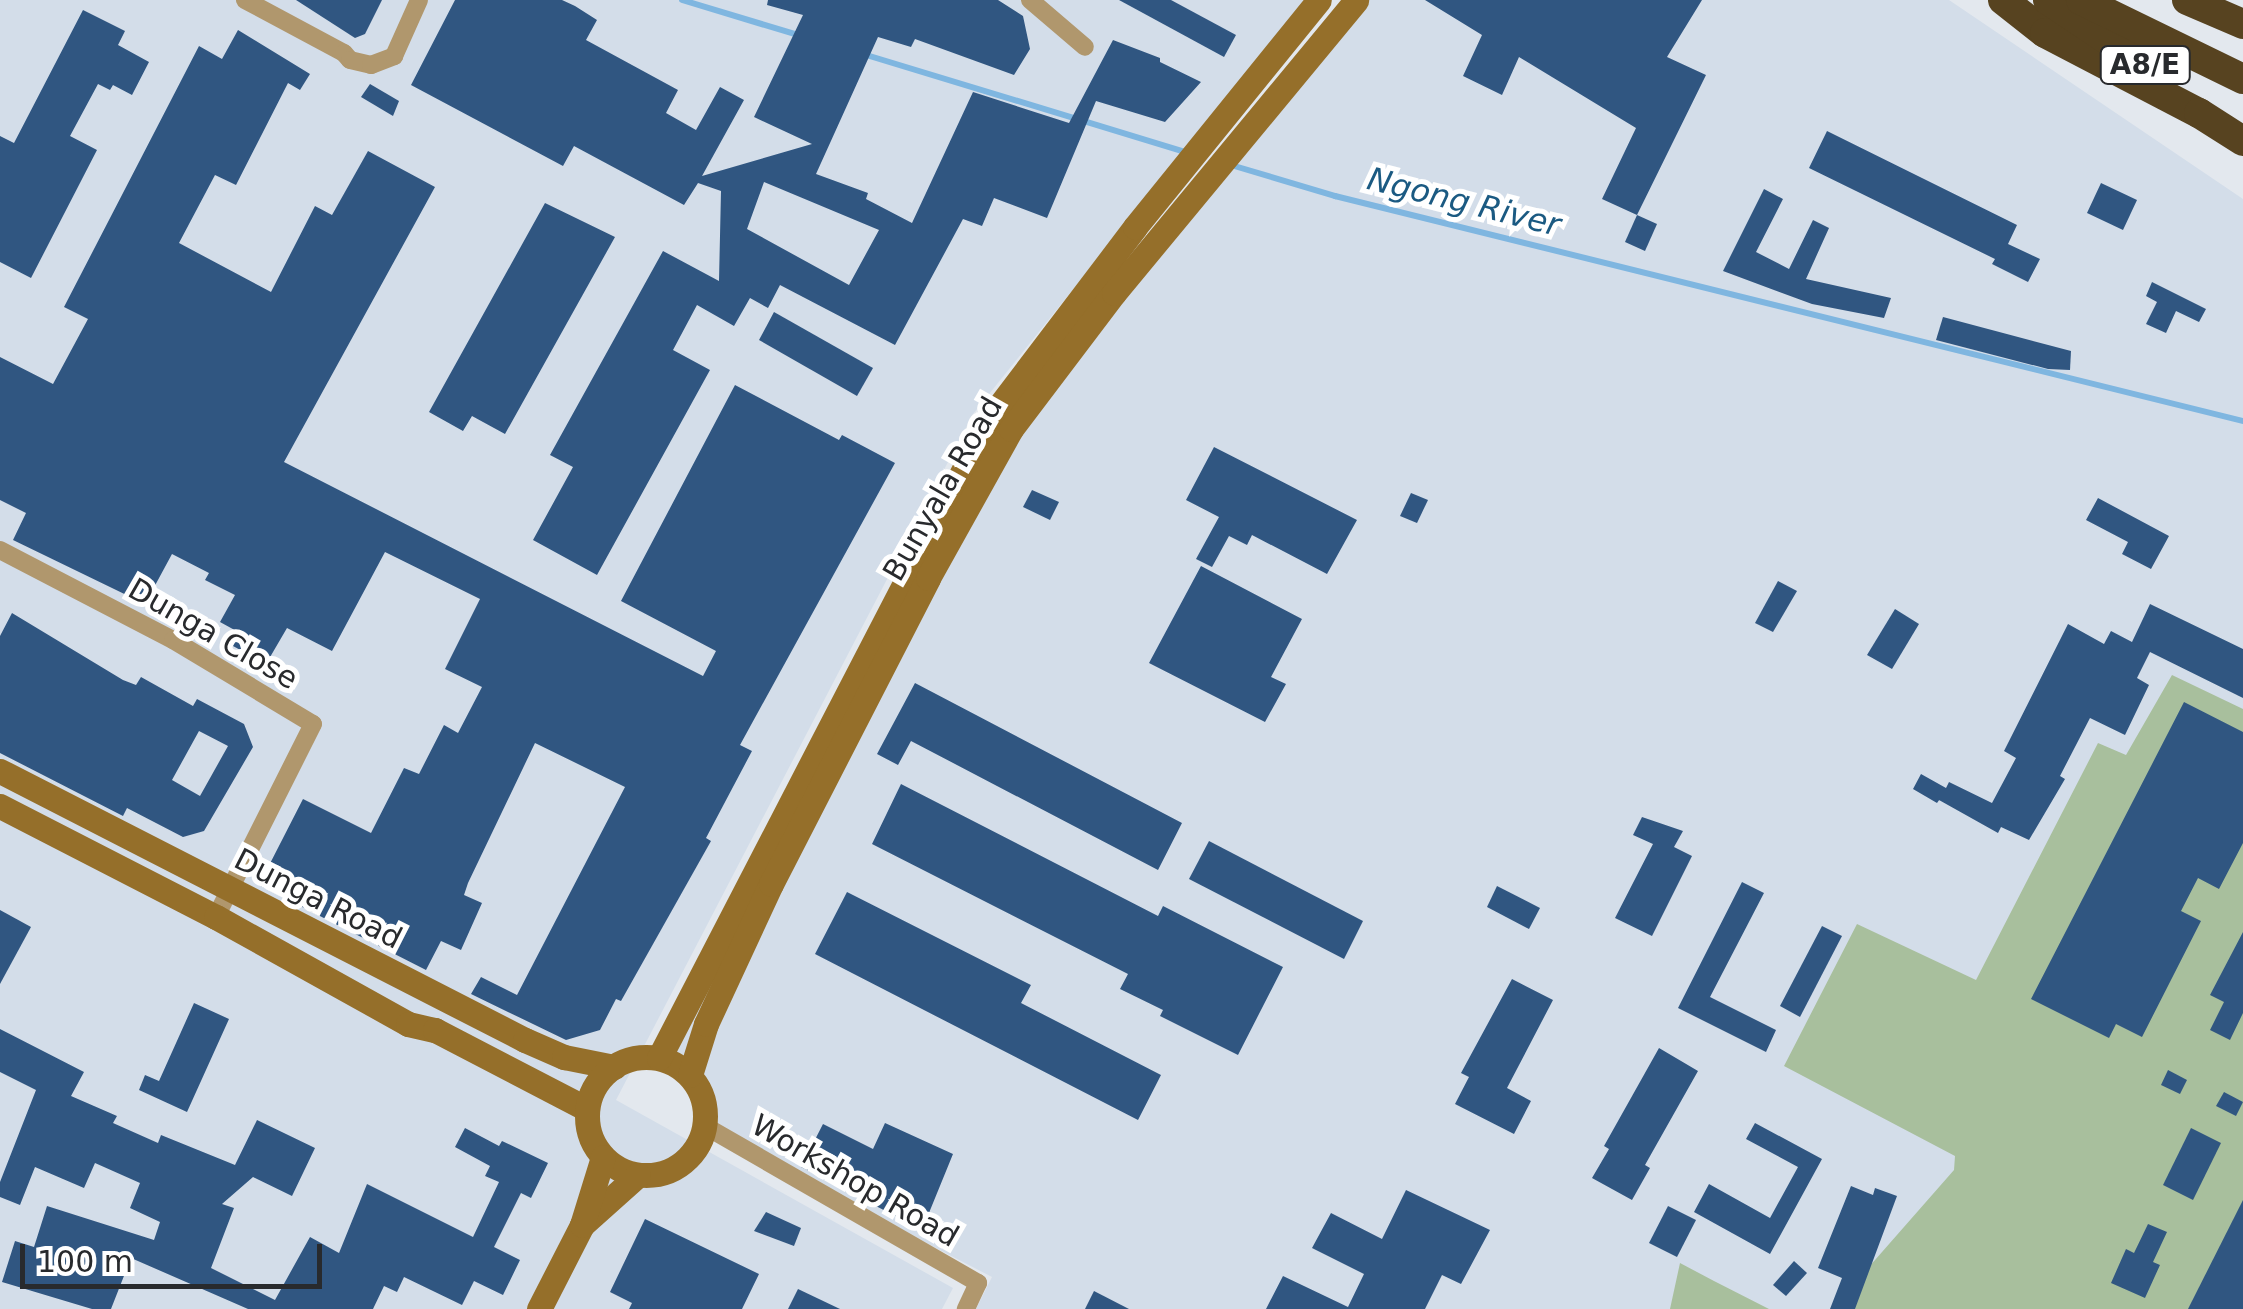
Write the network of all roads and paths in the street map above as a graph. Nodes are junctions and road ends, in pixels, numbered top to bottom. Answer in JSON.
{"nodes":[{"id":1,"x":245,"y":0,"type":"edge"},
{"id":2,"x":419,"y":0,"type":"edge"},
{"id":3,"x":1030,"y":0,"type":"edge"},
{"id":4,"x":1319,"y":0,"type":"edge"},
{"id":5,"x":1356,"y":0,"type":"edge"},
{"id":6,"x":2003,"y":0,"type":"edge"},
{"id":7,"x":2048,"y":0,"type":"edge"},
{"id":8,"x":2081,"y":0,"type":"edge"},
{"id":9,"x":2188,"y":0,"type":"edge"},
{"id":10,"x":2204,"y":0,"type":"edge"},
{"id":11,"x":2243,"y":20,"type":"edge"},
{"id":12,"x":1085,"y":47,"type":"dead end"},
{"id":13,"x":2243,"y":79,"type":"edge"},
{"id":14,"x":2243,"y":128,"type":"edge"},
{"id":15,"x":2243,"y":141,"type":"edge"},
{"id":16,"x":0,"y":550,"type":"edge"},
{"id":17,"x":0,"y":771,"type":"edge"},
{"id":18,"x":0,"y":806,"type":"edge"},
{"id":19,"x":230,"y":890,"type":"junction"},
{"id":20,"x":216,"y":917,"type":"junction"},
{"id":21,"x":658,"y":1058,"type":"junction"},
{"id":22,"x":614,"y":1067,"type":"junction"},
{"id":23,"x":690,"y":1075,"type":"junction"},
{"id":24,"x":587,"y":1109,"type":"junction"},
{"id":25,"x":705,"y":1126,"type":"junction"},
{"id":26,"x":603,"y":1157,"type":"junction"},
{"id":27,"x":638,"y":1175,"type":"junction"},
{"id":28,"x":582,"y":1225,"type":"junction"},
{"id":29,"x":538,"y":1309,"type":"edge"},
{"id":30,"x":966,"y":1309,"type":"edge"}],
"edges":[{"from":1,"to":2,"type":"street"},
{"from":3,"to":12,"type":"street"},
{"from":4,"to":21,"type":"main road","name":"Bunyala Road"},
{"from":5,"to":23,"type":"main road","name":"Bunyala Road"},
{"from":6,"to":15,"type":"highway"},
{"from":7,"to":14,"type":"highway","number":"A8/E"},
{"from":8,"to":13,"type":"highway"},
{"from":9,"to":11,"type":"highway","number":"A8/E"},
{"from":10,"to":11,"type":"highway"},
{"from":16,"to":19,"type":"street","name":"Dunga Close"},
{"from":17,"to":19,"type":"main road","name":"Dunga Road"},
{"from":18,"to":20,"type":"main road","name":"Dunga Road"},
{"from":19,"to":20,"type":"street","name":"Dunga Close"},
{"from":19,"to":22,"type":"main road","name":"Dunga Road"},
{"from":20,"to":24,"type":"main road","name":"Dunga Road"},
{"from":21,"to":22,"type":"main road"},
{"from":21,"to":23,"type":"main road"},
{"from":22,"to":24,"type":"main road"},
{"from":23,"to":25,"type":"main road"},
{"from":24,"to":26,"type":"main road"},
{"from":25,"to":27,"type":"main road"},
{"from":25,"to":30,"type":"street","name":"Workshop Road"},
{"from":26,"to":27,"type":"main road"},
{"from":26,"to":28,"type":"main road"},
{"from":27,"to":28,"type":"main road"},
{"from":28,"to":29,"type":"main road"}]}
